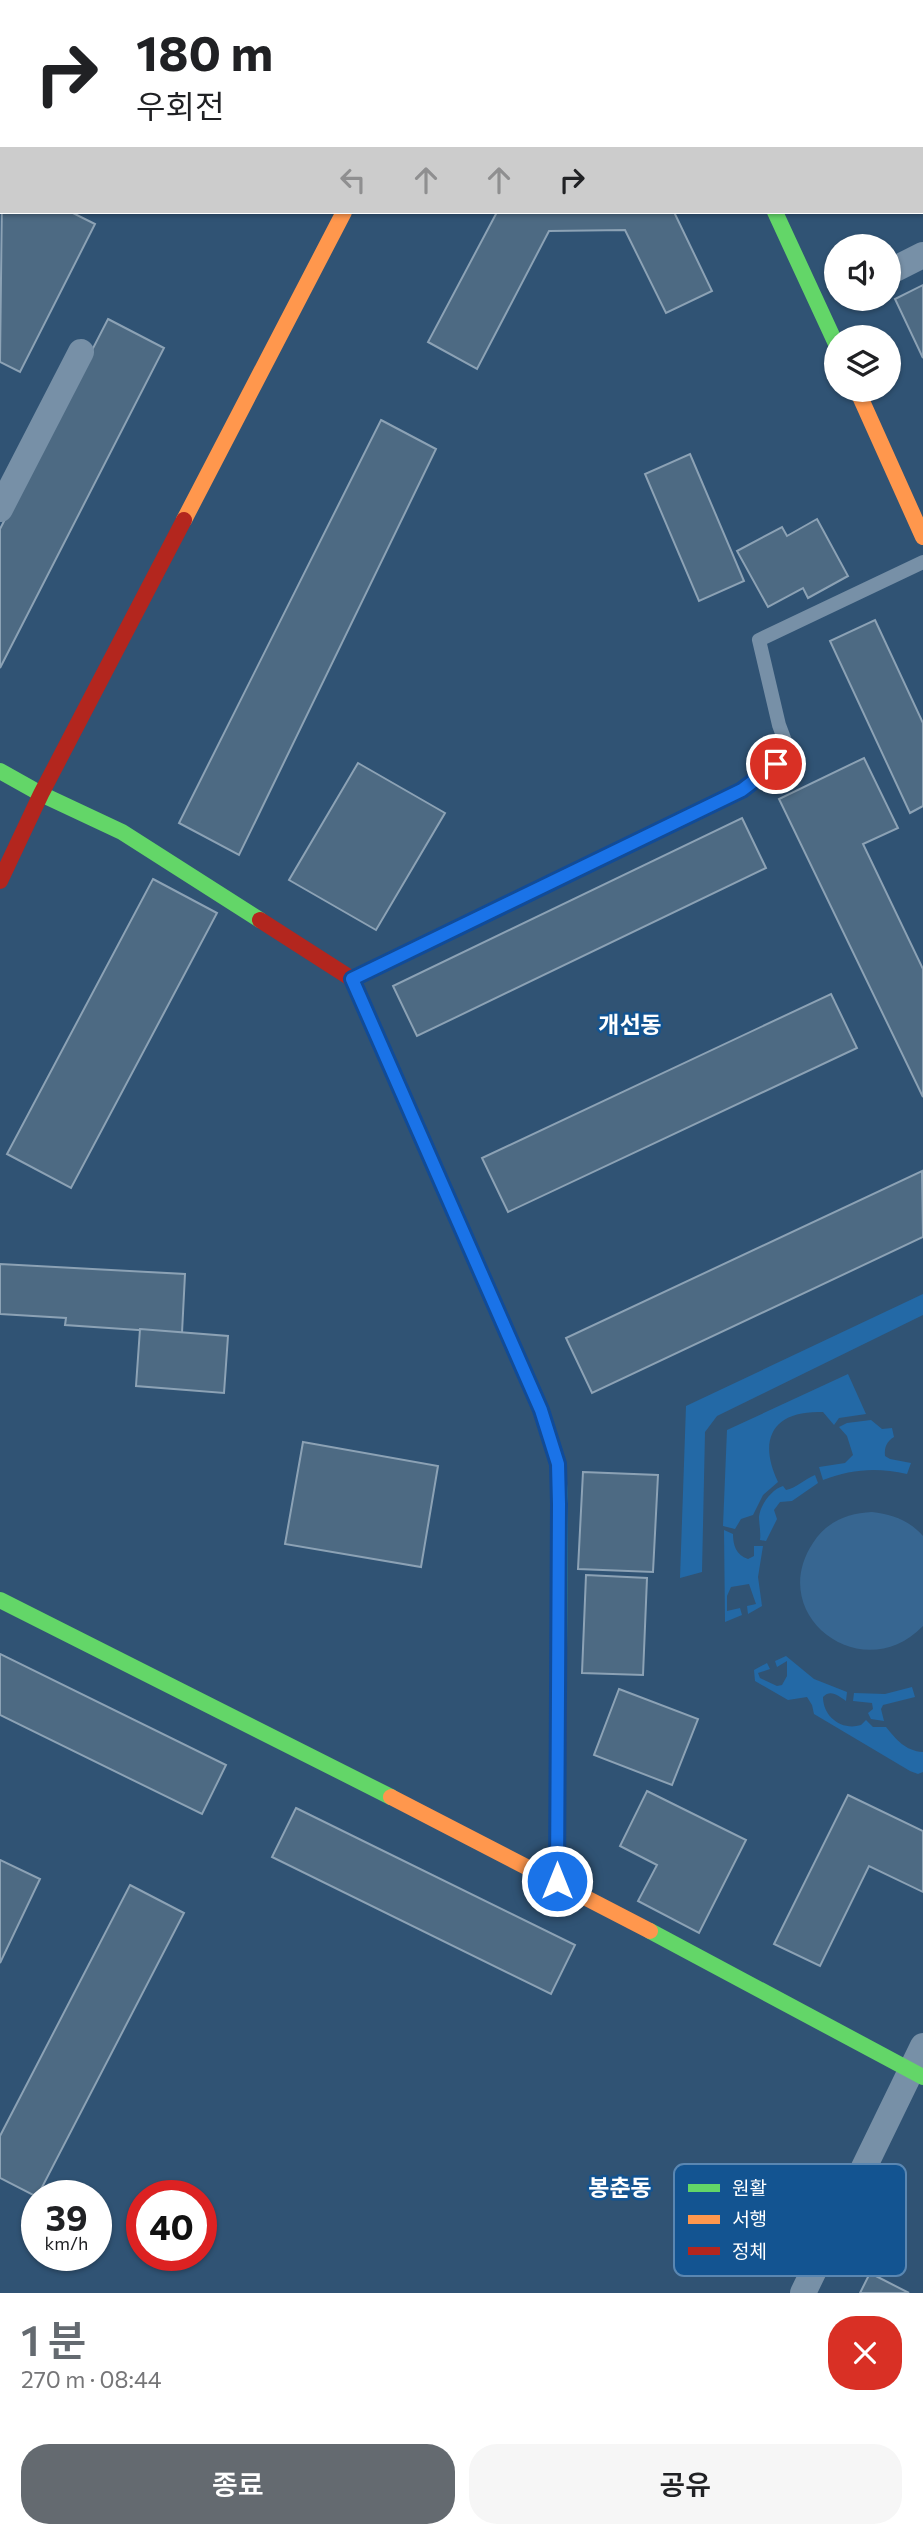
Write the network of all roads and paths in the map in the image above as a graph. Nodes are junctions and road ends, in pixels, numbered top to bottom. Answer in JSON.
{"nodes":[{"id":1,"x":343,"y":214,"type":"edge"},
{"id":2,"x":776,"y":214,"type":"edge"},
{"id":3,"x":923,"y":255,"type":"edge"},
{"id":4,"x":901,"y":266,"type":"edge"},
{"id":5,"x":824,"y":293,"type":"edge"},
{"id":6,"x":80,"y":352,"type":"dead end"},
{"id":7,"x":862,"y":402,"type":"edge"},
{"id":8,"x":0,"y":509,"type":"edge"},
{"id":9,"x":923,"y":537,"type":"edge"},
{"id":10,"x":923,"y":562,"type":"edge"},
{"id":11,"x":0,"y":771,"type":"edge"},
{"id":12,"x":41,"y":794,"type":"junction"},
{"id":13,"x":0,"y":881,"type":"edge"},
{"id":14,"x":352,"y":979,"type":"junction"},
{"id":15,"x":0,"y":1600,"type":"edge"},
{"id":16,"x":557,"y":1881,"type":"junction"},
{"id":17,"x":923,"y":2046,"type":"edge"},
{"id":18,"x":916,"y":2074,"type":"edge"},
{"id":19,"x":870,"y":2164,"type":"edge"},
{"id":20,"x":812,"y":2276,"type":"edge"},
{"id":21,"x":803,"y":2293,"type":"edge"}],
"edges":[{"from":1,"to":12,"type":"street"},
{"from":2,"to":5,"type":"street"},
{"from":3,"to":4,"type":"street"},
{"from":6,"to":8,"type":"street"},
{"from":7,"to":9,"type":"street"},
{"from":10,"to":14,"type":"lane"},
{"from":11,"to":12,"type":"street"},
{"from":12,"to":13,"type":"street"},
{"from":12,"to":14,"type":"street"},
{"from":14,"to":16,"type":"street"},
{"from":15,"to":16,"type":"street"},
{"from":16,"to":18,"type":"street"},
{"from":17,"to":18,"type":"street"},
{"from":18,"to":19,"type":"street"},
{"from":20,"to":21,"type":"street"}]}
